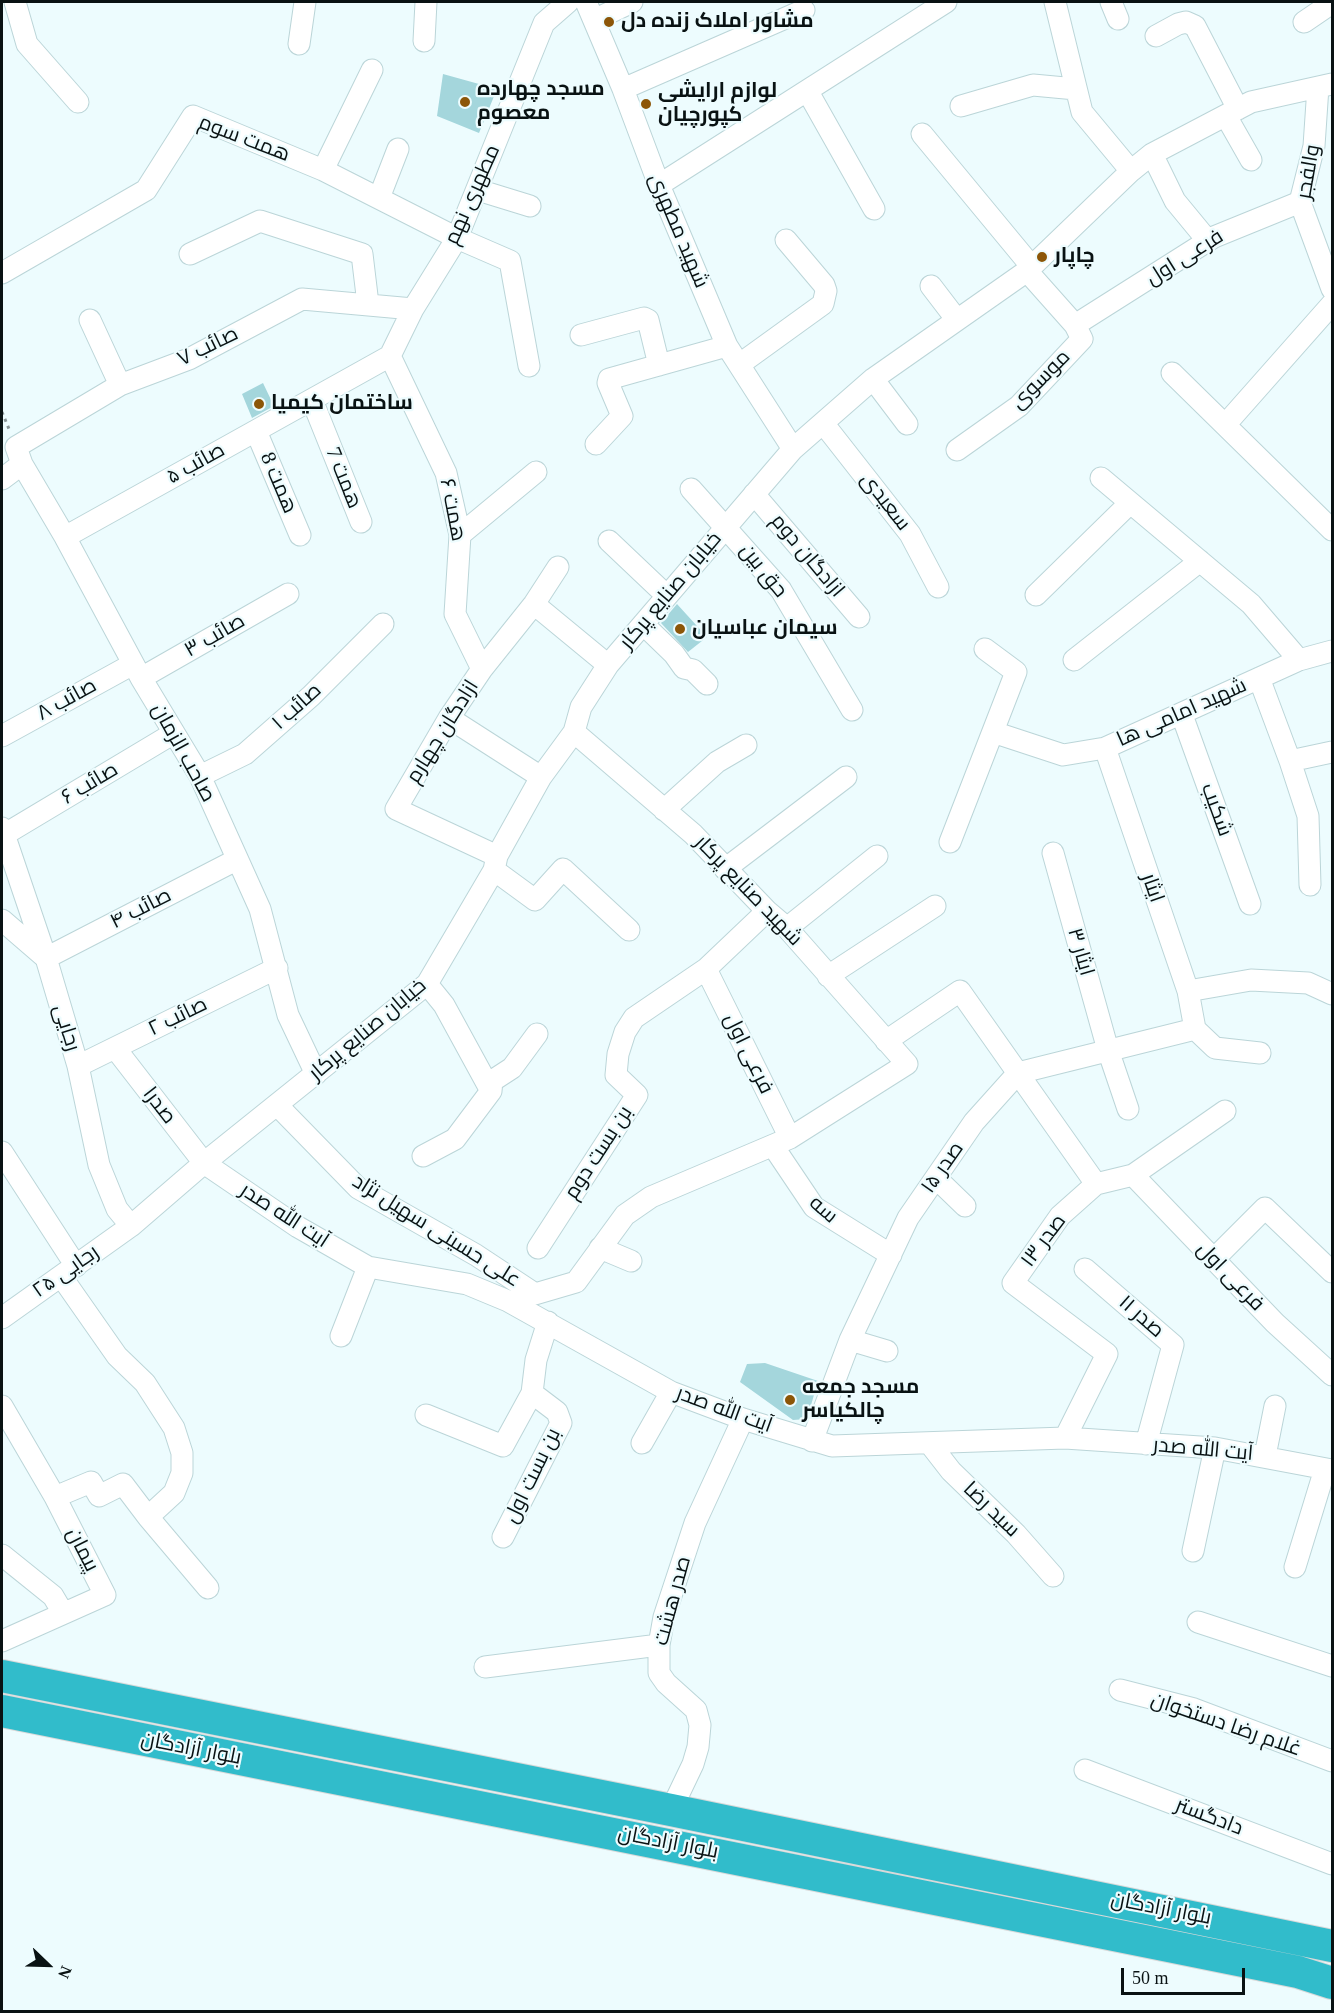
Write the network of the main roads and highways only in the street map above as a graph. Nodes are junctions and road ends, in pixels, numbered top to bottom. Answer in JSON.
{"nodes":[{"id":1,"x":2,"y":1676,"type":"edge"},
{"id":2,"x":2,"y":1711,"type":"edge"},
{"id":3,"x":671,"y":1810,"type":"junction"},
{"id":4,"x":660,"y":1842,"type":"junction"},
{"id":5,"x":1332,"y":1946,"type":"edge"},
{"id":6,"x":1332,"y":1983,"type":"edge"}],
"edges":[{"from":1,"to":3,"type":"highway","name":"بلوار آزادگان"},
{"from":2,"to":4,"type":"highway","name":"بلوار آزادگان"},
{"from":3,"to":4,"type":"highway"},
{"from":3,"to":5,"type":"highway","name":"بلوار آزادگان"},
{"from":4,"to":6,"type":"highway","name":"بلوار آزادگان"}]}
